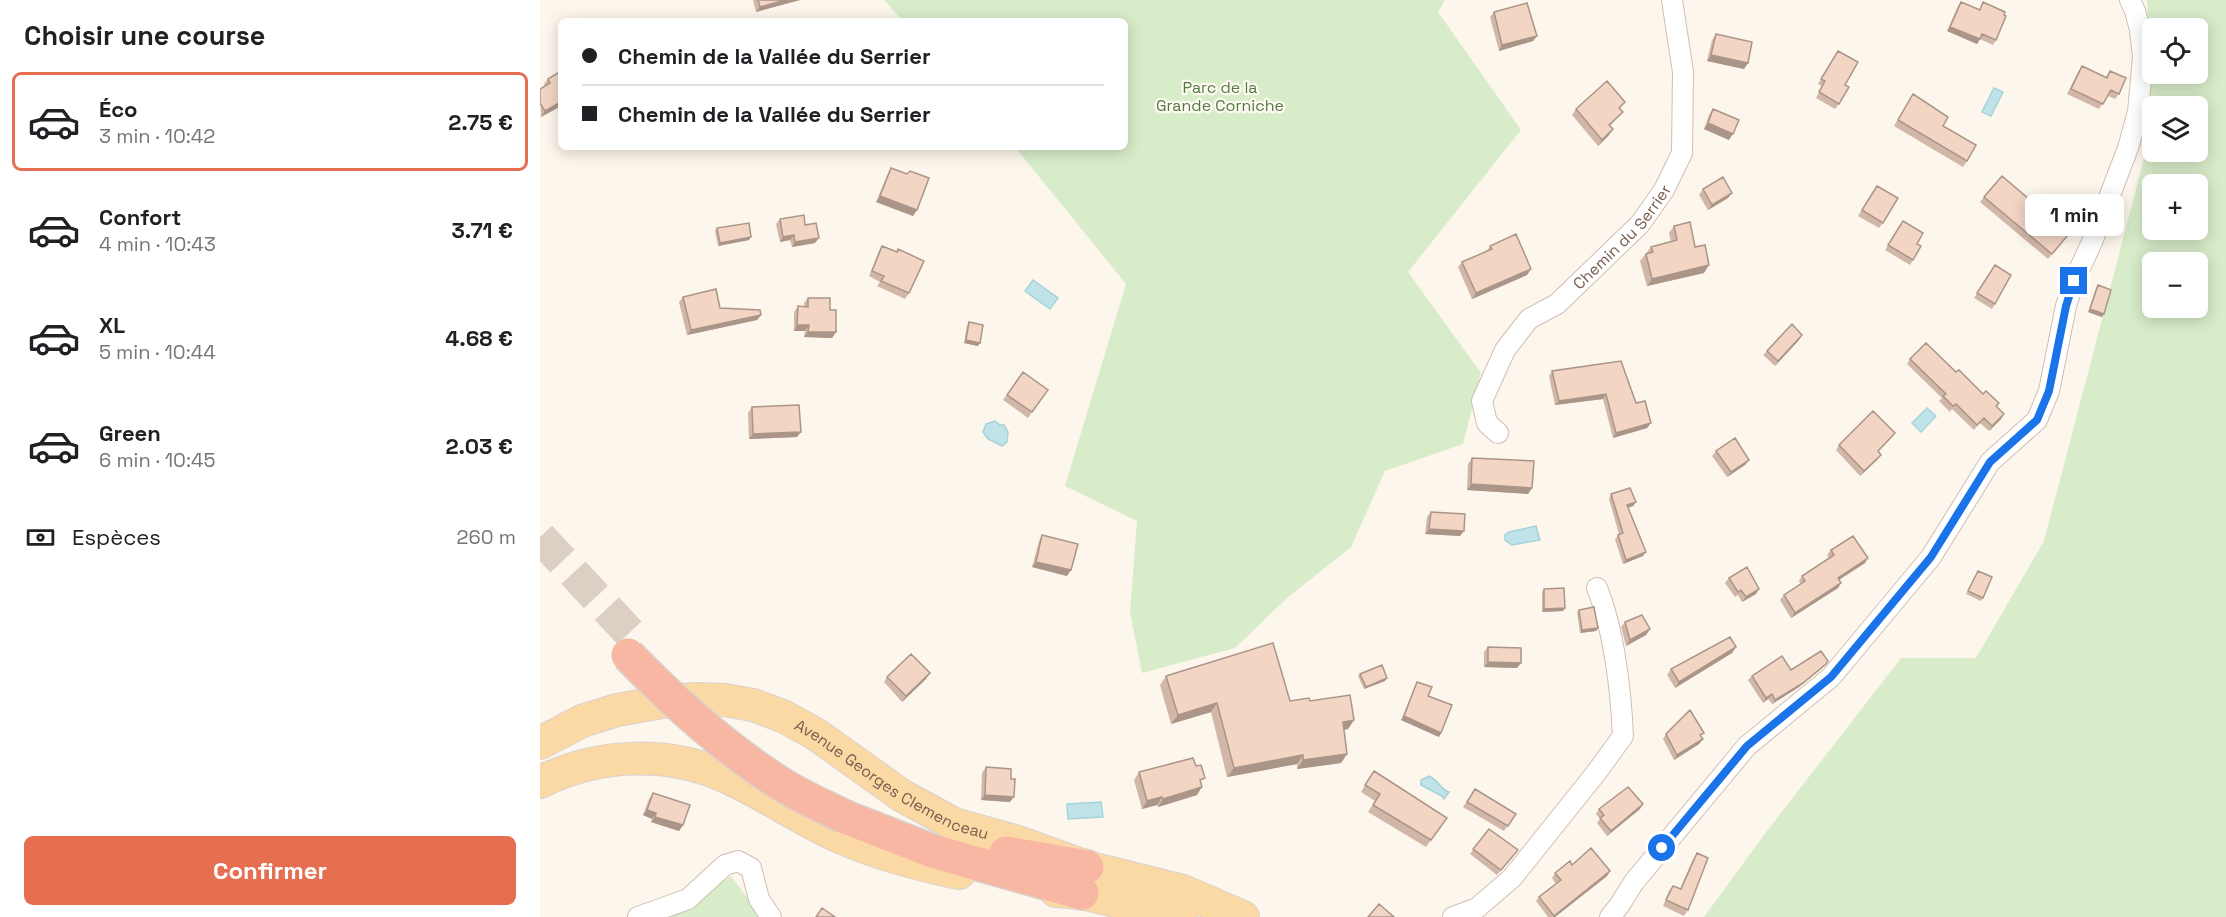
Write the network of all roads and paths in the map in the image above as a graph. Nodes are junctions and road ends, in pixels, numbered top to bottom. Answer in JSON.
{"nodes":[{"id":1,"x":1672,"y":0,"type":"edge"},
{"id":2,"x":2130,"y":0,"type":"edge"},
{"id":3,"x":1498,"y":433,"type":"dead end"},
{"id":4,"x":1597,"y":588,"type":"dead end"},
{"id":5,"x":633,"y":649,"type":"tunnel mouth"},
{"id":6,"x":617,"y":710,"type":"junction"},
{"id":7,"x":540,"y":718,"type":"edge"},
{"id":8,"x":540,"y":743,"type":"edge"},
{"id":9,"x":546,"y":777,"type":"edge"},
{"id":10,"x":1084,"y":880,"type":"junction"},
{"id":11,"x":639,"y":917,"type":"edge"},
{"id":12,"x":771,"y":917,"type":"edge"},
{"id":13,"x":1181,"y":917,"type":"edge"},
{"id":14,"x":1243,"y":917,"type":"edge"},
{"id":15,"x":1453,"y":917,"type":"edge"},
{"id":16,"x":1610,"y":917,"type":"edge"}],
"edges":[{"from":1,"to":3,"type":"street","name":"Chemin du Serrier"},
{"from":2,"to":16,"type":"street"},
{"from":4,"to":15,"type":"street"},
{"from":5,"to":10,"type":"highway","bridge":true},
{"from":6,"to":7,"type":"main road"},
{"from":6,"to":8,"type":"main road","name":"Avenue Georges Clemenceau"},
{"from":6,"to":10,"type":"main road","name":"Avenue Georges Clemenceau"},
{"from":9,"to":10,"type":"main road","name":"Avenue Georges Clemenceau"},
{"from":10,"to":13,"type":"main road","name":"Avenue Georges Clemenceau"},
{"from":10,"to":14,"type":"main road","name":"Avenue Georges Clemenceau"},
{"from":11,"to":12,"type":"street"}]}
